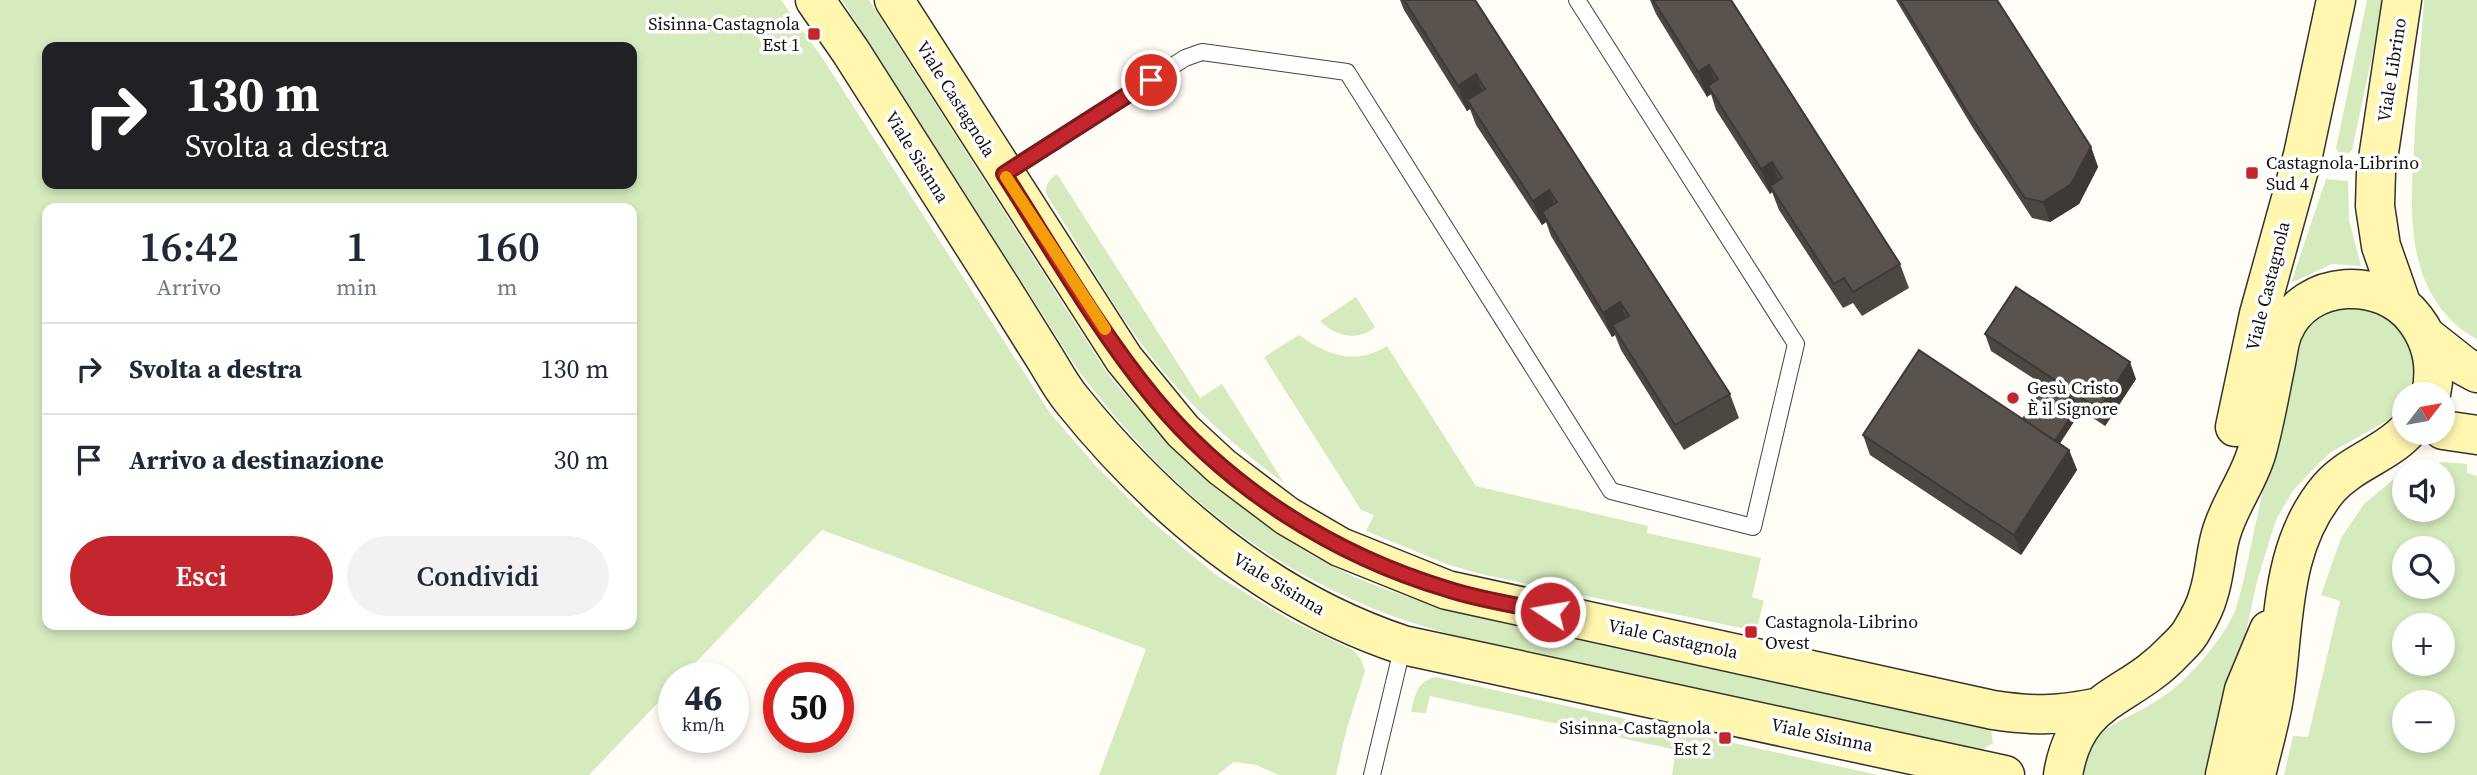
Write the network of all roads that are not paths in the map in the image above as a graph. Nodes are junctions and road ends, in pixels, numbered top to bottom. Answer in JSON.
{"nodes":[{"id":1,"x":815,"y":0,"type":"edge"},
{"id":2,"x":894,"y":0,"type":"edge"},
{"id":3,"x":1577,"y":0,"type":"edge"},
{"id":4,"x":2336,"y":0,"type":"edge"},
{"id":5,"x":2402,"y":0,"type":"edge"},
{"id":6,"x":1004,"y":174,"type":"junction"},
{"id":7,"x":2401,"y":303,"type":"junction"},
{"id":8,"x":2426,"y":335,"type":"junction"},
{"id":9,"x":2477,"y":373,"type":"edge"},
{"id":10,"x":2433,"y":382,"type":"edge"},
{"id":11,"x":2455,"y":432,"type":"edge"},
{"id":12,"x":2477,"y":435,"type":"edge"},
{"id":13,"x":2393,"y":445,"type":"edge"},
{"id":14,"x":2221,"y":533,"type":"junction"},
{"id":15,"x":2284,"y":593,"type":"junction"},
{"id":16,"x":1403,"y":645,"type":"junction"},
{"id":17,"x":2095,"y":708,"type":"junction"},
{"id":18,"x":1372,"y":775,"type":"edge"},
{"id":19,"x":2005,"y":775,"type":"edge"},
{"id":20,"x":2063,"y":775,"type":"edge"},
{"id":21,"x":2225,"y":775,"type":"edge"},
{"id":22,"x":2256,"y":775,"type":"edge"}],
"edges":[{"from":1,"to":16,"type":"main road","name":"Viale Sisinna"},
{"from":2,"to":6,"type":"main road","name":"Viale Castagnola"},
{"from":3,"to":6,"type":"lane"},
{"from":4,"to":14,"type":"main road","name":"Viale Castagnola"},
{"from":5,"to":7,"type":"main road","name":"Viale Librino"},
{"from":6,"to":17,"type":"main road","name":"Viale Castagnola"},
{"from":7,"to":8,"type":"main road"},
{"from":7,"to":14,"type":"main road"},
{"from":8,"to":9,"type":"main road"},
{"from":8,"to":10,"type":"main road"},
{"from":11,"to":12,"type":"main road"},
{"from":13,"to":15,"type":"main road"},
{"from":14,"to":17,"type":"main road"},
{"from":15,"to":21,"type":"main road"},
{"from":15,"to":22,"type":"main road"},
{"from":16,"to":18,"type":"lane"},
{"from":16,"to":19,"type":"main road","name":"Viale Sisinna"},
{"from":17,"to":20,"type":"main road"}]}
